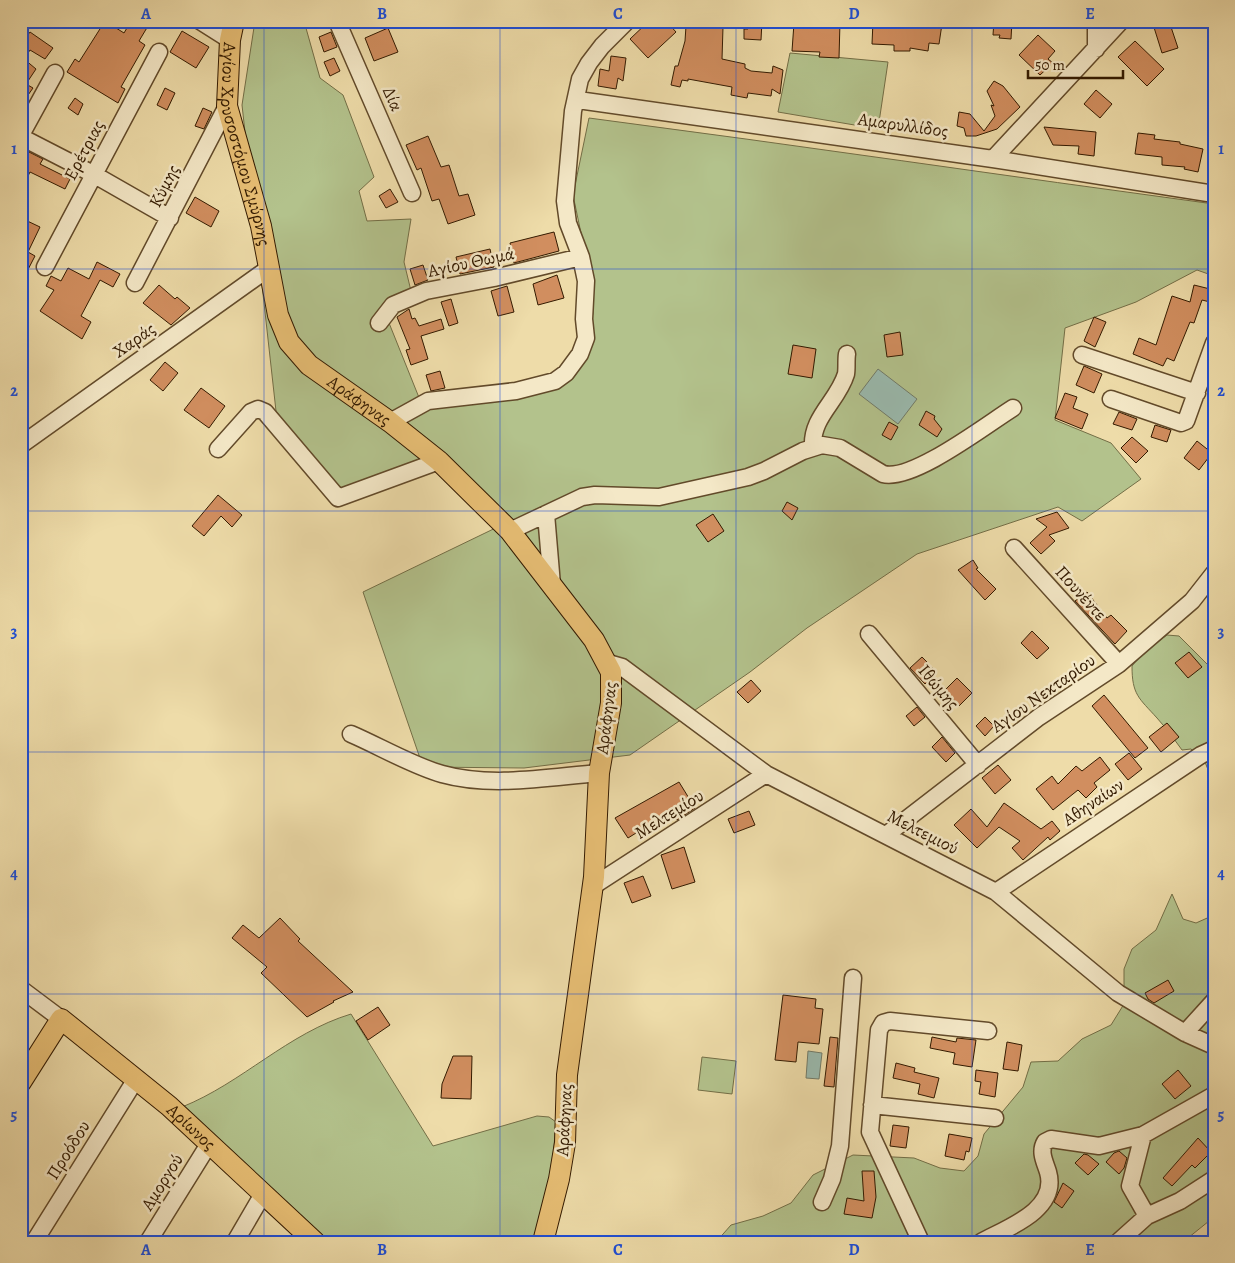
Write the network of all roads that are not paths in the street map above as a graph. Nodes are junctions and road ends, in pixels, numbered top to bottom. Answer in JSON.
{"nodes":[{"id":1,"x":200,"y":21,"type":"edge"},
{"id":2,"x":337,"y":21,"type":"edge"},
{"id":3,"x":627,"y":21,"type":"edge"},
{"id":4,"x":1096,"y":21,"type":"edge"},
{"id":5,"x":1121,"y":21,"type":"edge"},
{"id":6,"x":232,"y":31,"type":"edge"},
{"id":7,"x":1096,"y":48,"type":"junction"},
{"id":8,"x":159,"y":52,"type":"dead end"},
{"id":9,"x":55,"y":73,"type":"dead end"},
{"id":10,"x":580,"y":79,"type":"junction"},
{"id":11,"x":585,"y":101,"type":"junction"},
{"id":12,"x":227,"y":106,"type":"junction"},
{"id":13,"x":571,"y":132,"type":"junction"},
{"id":14,"x":21,"y":136,"type":"edge"},
{"id":15,"x":993,"y":159,"type":"junction"},
{"id":16,"x":93,"y":174,"type":"junction"},
{"id":17,"x":412,"y":193,"type":"dead end"},
{"id":18,"x":1214,"y":194,"type":"edge"},
{"id":19,"x":170,"y":218,"type":"junction"},
{"id":20,"x":581,"y":257,"type":"junction"},
{"id":21,"x":45,"y":267,"type":"dead end"},
{"id":22,"x":270,"y":268,"type":"junction"},
{"id":23,"x":135,"y":283,"type":"dead end"},
{"id":24,"x":379,"y":323,"type":"dead end"},
{"id":25,"x":1214,"y":343,"type":"edge"},
{"id":26,"x":846,"y":354,"type":"dead end"},
{"id":27,"x":1082,"y":355,"type":"dead end"},
{"id":28,"x":1197,"y":393,"type":"junction"},
{"id":29,"x":1111,"y":400,"type":"dead end"},
{"id":30,"x":1013,"y":408,"type":"dead end"},
{"id":31,"x":390,"y":422,"type":"junction"},
{"id":32,"x":21,"y":445,"type":"edge"},
{"id":33,"x":813,"y":447,"type":"junction"},
{"id":34,"x":218,"y":449,"type":"dead end"},
{"id":35,"x":439,"y":461,"type":"junction"},
{"id":36,"x":546,"y":514,"type":"junction"},
{"id":37,"x":510,"y":531,"type":"junction"},
{"id":38,"x":1014,"y":548,"type":"dead end"},
{"id":39,"x":1214,"y":573,"type":"edge"},
{"id":40,"x":552,"y":585,"type":"junction"},
{"id":41,"x":869,"y":634,"type":"dead end"},
{"id":42,"x":608,"y":663,"type":"junction"},
{"id":43,"x":1119,"y":664,"type":"junction"},
{"id":44,"x":350,"y":734,"type":"dead end"},
{"id":45,"x":1214,"y":749,"type":"edge"},
{"id":46,"x":978,"y":765,"type":"junction"},
{"id":47,"x":599,"y":773,"type":"junction"},
{"id":48,"x":766,"y":774,"type":"junction"},
{"id":49,"x":886,"y":835,"type":"junction"},
{"id":50,"x":593,"y":886,"type":"junction"},
{"id":51,"x":996,"y":892,"type":"junction"},
{"id":52,"x":853,"y":978,"type":"dead end"},
{"id":53,"x":21,"y":989,"type":"edge"},
{"id":54,"x":1214,"y":1001,"type":"edge"},
{"id":55,"x":61,"y":1019,"type":"junction"},
{"id":56,"x":988,"y":1031,"type":"dead end"},
{"id":57,"x":1185,"y":1033,"type":"junction"},
{"id":58,"x":1214,"y":1046,"type":"edge"},
{"id":59,"x":136,"y":1079,"type":"junction"},
{"id":60,"x":21,"y":1082,"type":"edge"},
{"id":61,"x":1214,"y":1095,"type":"edge"},
{"id":62,"x":872,"y":1105,"type":"junction"},
{"id":63,"x":995,"y":1118,"type":"dead end"},
{"id":64,"x":1143,"y":1135,"type":"junction"},
{"id":65,"x":210,"y":1144,"type":"junction"},
{"id":66,"x":1214,"y":1179,"type":"edge"},
{"id":67,"x":263,"y":1194,"type":"junction"},
{"id":68,"x":822,"y":1202,"type":"dead end"},
{"id":69,"x":1148,"y":1216,"type":"junction"},
{"id":70,"x":34,"y":1242,"type":"edge"},
{"id":71,"x":148,"y":1242,"type":"edge"},
{"id":72,"x":235,"y":1242,"type":"edge"},
{"id":73,"x":315,"y":1242,"type":"edge"},
{"id":74,"x":543,"y":1242,"type":"edge"},
{"id":75,"x":921,"y":1242,"type":"edge"},
{"id":76,"x":981,"y":1242,"type":"edge"},
{"id":77,"x":1118,"y":1242,"type":"edge"}],
"edges":[{"from":1,"to":6,"type":"street"},
{"from":2,"to":17,"type":"street","name":"Δία"},
{"from":3,"to":10,"type":"street"},
{"from":4,"to":7,"type":"street"},
{"from":5,"to":7,"type":"street"},
{"from":6,"to":12,"type":"main road","name":"Αγίου Χρυσοστόμου Σμύρνης"},
{"from":7,"to":15,"type":"street"},
{"from":8,"to":16,"type":"street","name":"Ερέτριας"},
{"from":9,"to":14,"type":"street"},
{"from":10,"to":11,"type":"street"},
{"from":10,"to":13,"type":"street"},
{"from":11,"to":13,"type":"street"},
{"from":11,"to":15,"type":"street","name":"Αμαρυλλίδος"},
{"from":12,"to":19,"type":"street","name":"Κύμης"},
{"from":12,"to":22,"type":"main road","name":"Αγίου Χρυσοστόμου Σμύρνης"},
{"from":13,"to":20,"type":"street"},
{"from":14,"to":16,"type":"street"},
{"from":15,"to":18,"type":"street","name":"Αμαρυλλίδος"},
{"from":16,"to":19,"type":"street"},
{"from":16,"to":21,"type":"street","name":"Ερέτριας"},
{"from":19,"to":23,"type":"street","name":"Κύμης"},
{"from":20,"to":24,"type":"street","name":"Αγίου Θωμά"},
{"from":20,"to":31,"type":"street"},
{"from":22,"to":31,"type":"main road","name":"Αράφηνας"},
{"from":22,"to":32,"type":"street","name":"Χαράς"},
{"from":25,"to":28,"type":"street"},
{"from":26,"to":33,"type":"street"},
{"from":27,"to":28,"type":"street"},
{"from":28,"to":29,"type":"street"},
{"from":30,"to":33,"type":"street"},
{"from":31,"to":35,"type":"main road","name":"Αράφηνας"},
{"from":33,"to":36,"type":"street"},
{"from":34,"to":35,"type":"street"},
{"from":35,"to":37,"type":"main road","name":"Αράφηνας"},
{"from":36,"to":37,"type":"street"},
{"from":36,"to":40,"type":"street"},
{"from":37,"to":40,"type":"main road","name":"Αράφηνας"},
{"from":38,"to":43,"type":"street","name":"Πουνέντε"},
{"from":39,"to":43,"type":"street","name":"Αγίου Νεκταρίου"},
{"from":40,"to":42,"type":"main road","name":"Αράφηνας"},
{"from":41,"to":46,"type":"street","name":"Ιθώμης"},
{"from":42,"to":47,"type":"main road","name":"Αράφηνας"},
{"from":42,"to":48,"type":"street","name":"Μελτεμιού"},
{"from":43,"to":46,"type":"street","name":"Αγίου Νεκταρίου"},
{"from":44,"to":47,"type":"street"},
{"from":45,"to":51,"type":"street","name":"Αθηναίων"},
{"from":46,"to":49,"type":"street","name":"Αγίου Νεκταρίου"},
{"from":47,"to":50,"type":"main road","name":"Αράφηνας"},
{"from":48,"to":49,"type":"street","name":"Μελτεμιού"},
{"from":48,"to":50,"type":"street","name":"Μελτεμίου"},
{"from":49,"to":51,"type":"street","name":"Μελτεμιού"},
{"from":50,"to":74,"type":"main road","name":"Αράφηνας"},
{"from":51,"to":57,"type":"street","name":"Μελτεμιού"},
{"from":52,"to":68,"type":"street"},
{"from":53,"to":55,"type":"street"},
{"from":54,"to":57,"type":"street"},
{"from":55,"to":59,"type":"main road","name":"Αρίωνος"},
{"from":55,"to":60,"type":"main road"},
{"from":56,"to":62,"type":"street"},
{"from":57,"to":58,"type":"street","name":"Μελτεμιού"},
{"from":59,"to":65,"type":"main road","name":"Αρίωνος"},
{"from":59,"to":70,"type":"street","name":"Προόδου"},
{"from":61,"to":64,"type":"street"},
{"from":62,"to":63,"type":"street"},
{"from":62,"to":75,"type":"street"},
{"from":64,"to":69,"type":"street"},
{"from":64,"to":76,"type":"street"},
{"from":65,"to":67,"type":"main road","name":"Αρίωνος"},
{"from":65,"to":71,"type":"street","name":"Αμοργού"},
{"from":66,"to":69,"type":"street"},
{"from":67,"to":72,"type":"street"},
{"from":67,"to":73,"type":"main road","name":"Αρίωνος"},
{"from":69,"to":77,"type":"street"}]}
